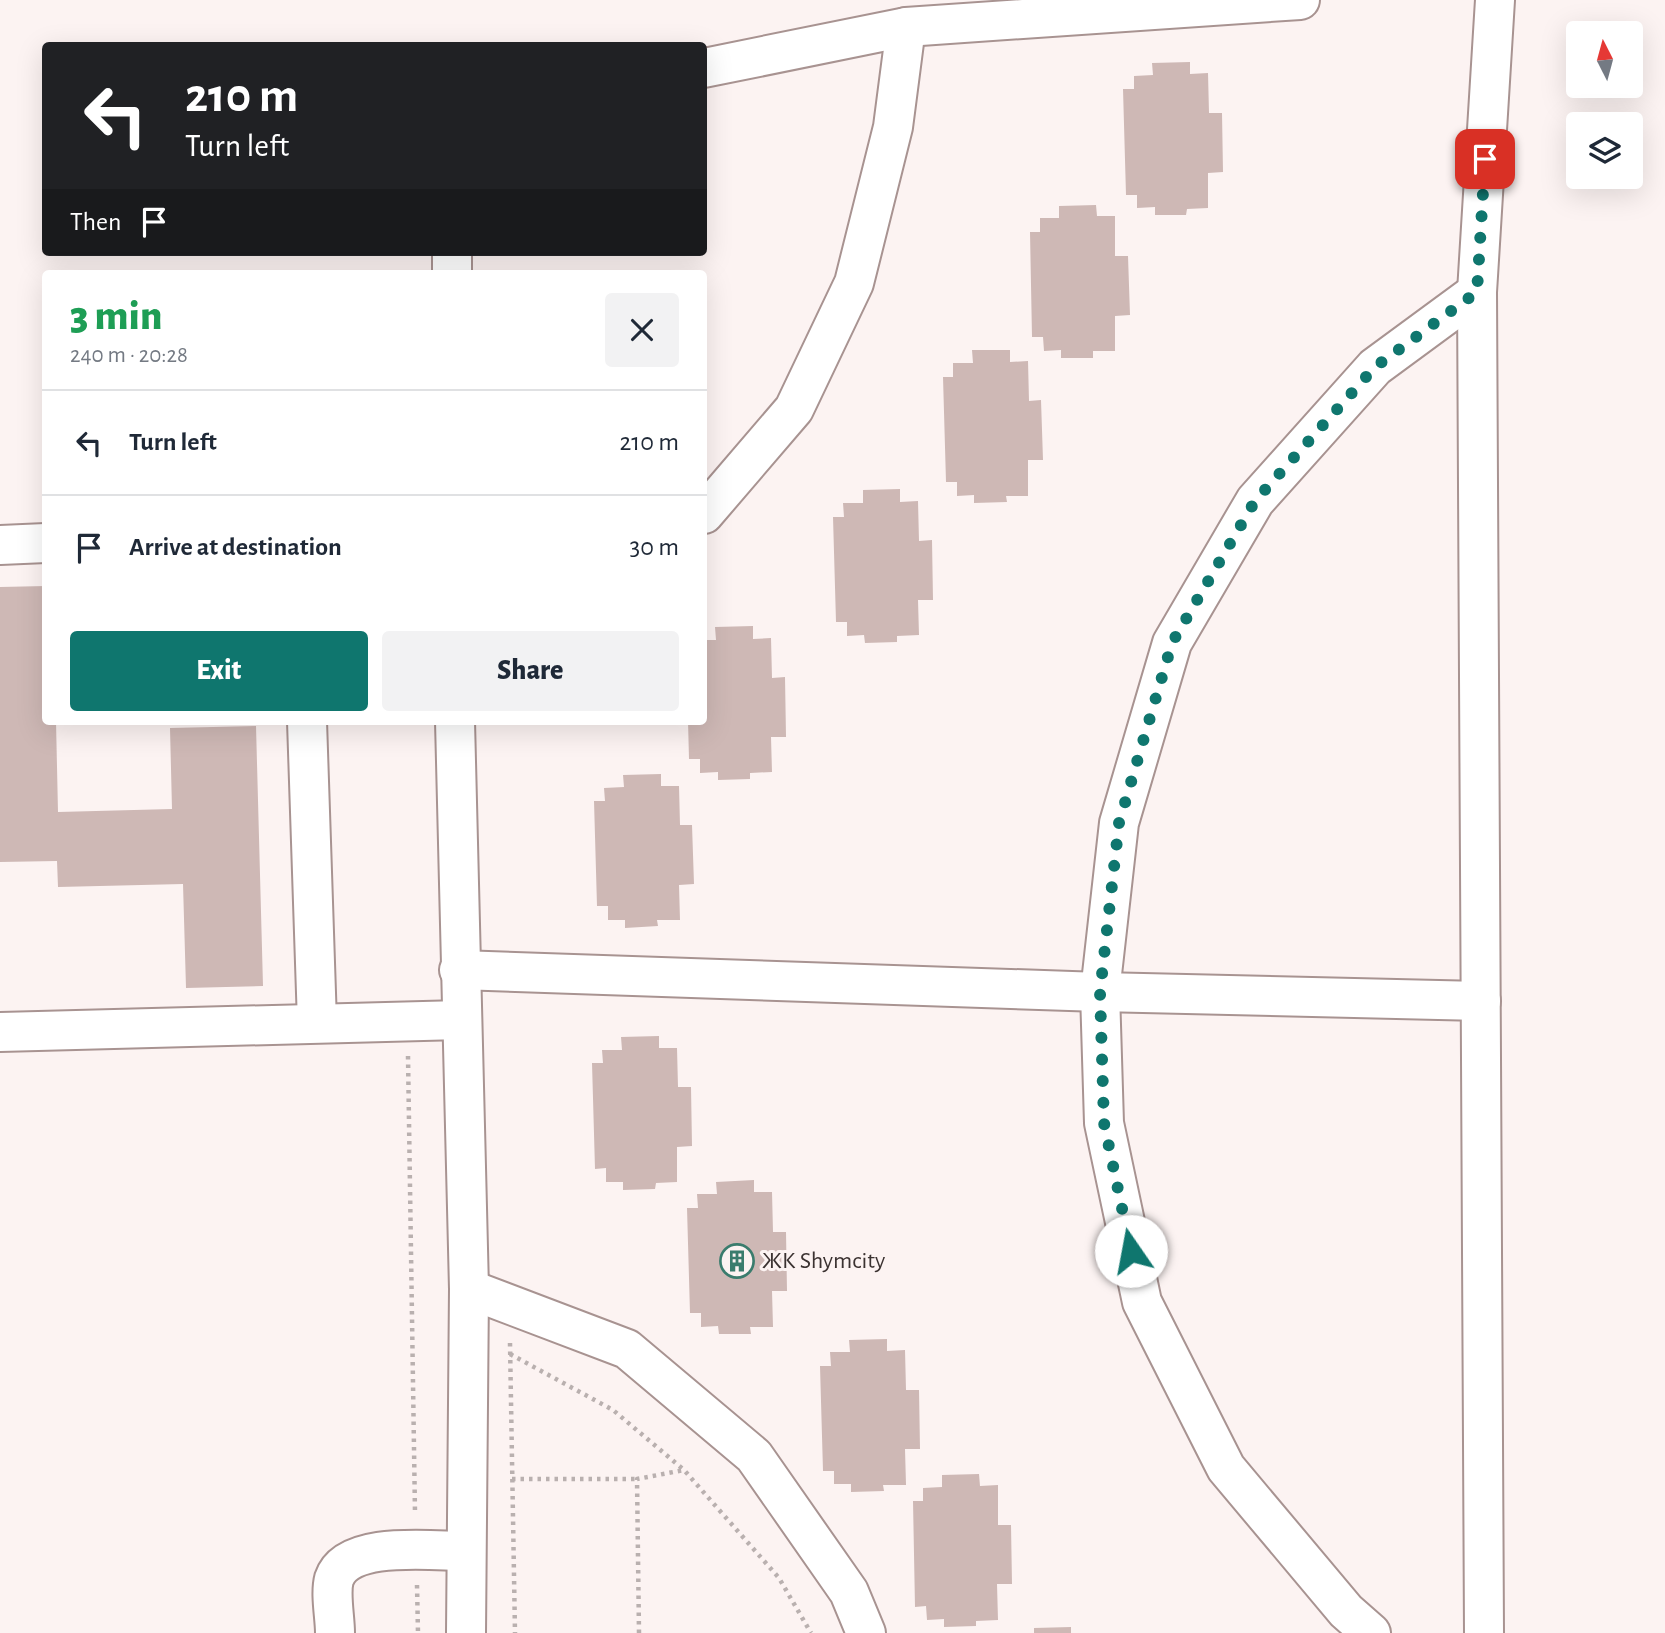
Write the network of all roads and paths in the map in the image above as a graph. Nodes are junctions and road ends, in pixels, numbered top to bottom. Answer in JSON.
{"nodes":[{"id":1,"x":1300,"y":0,"type":"edge"},
{"id":2,"x":1495,"y":0,"type":"edge"},
{"id":3,"x":906,"y":27,"type":"junction"},
{"id":4,"x":707,"y":67,"type":"edge"},
{"id":5,"x":1477,"y":292,"type":"junction"},
{"id":6,"x":707,"y":510,"type":"edge"},
{"id":7,"x":42,"y":543,"type":"edge"},
{"id":8,"x":0,"y":545,"type":"edge"},
{"id":9,"x":307,"y":725,"type":"edge"},
{"id":10,"x":455,"y":725,"type":"edge"},
{"id":11,"x":459,"y":970,"type":"junction"},
{"id":12,"x":1100,"y":992,"type":"junction"},
{"id":13,"x":1481,"y":1001,"type":"junction"},
{"id":14,"x":461,"y":1020,"type":"junction"},
{"id":15,"x":407,"y":1021,"type":"junction"},
{"id":16,"x":317,"y":1023,"type":"junction"},
{"id":17,"x":0,"y":1032,"type":"edge"},
{"id":18,"x":469,"y":1289,"type":"junction"},
{"id":19,"x":509,"y":1304,"type":"junction"},
{"id":20,"x":510,"y":1354,"type":"junction"},
{"id":21,"x":684,"y":1470,"type":"junction"},
{"id":22,"x":512,"y":1479,"type":"junction"},
{"id":23,"x":637,"y":1479,"type":"junction"},
{"id":24,"x":465,"y":1551,"type":"junction"},
{"id":25,"x":416,"y":1552,"type":"junction"},
{"id":26,"x":335,"y":1633,"type":"edge"},
{"id":27,"x":418,"y":1633,"type":"edge"},
{"id":28,"x":466,"y":1633,"type":"edge"},
{"id":29,"x":515,"y":1633,"type":"edge"},
{"id":30,"x":639,"y":1633,"type":"edge"},
{"id":31,"x":811,"y":1633,"type":"edge"},
{"id":32,"x":866,"y":1633,"type":"edge"},
{"id":33,"x":1371,"y":1633,"type":"edge"},
{"id":34,"x":1484,"y":1633,"type":"edge"}],
"edges":[{"from":1,"to":3,"type":"street"},
{"from":2,"to":5,"type":"street"},
{"from":3,"to":4,"type":"street"},
{"from":3,"to":6,"type":"street"},
{"from":5,"to":12,"type":"street"},
{"from":5,"to":13,"type":"street"},
{"from":7,"to":8,"type":"street"},
{"from":9,"to":16,"type":"street"},
{"from":10,"to":11,"type":"street"},
{"from":11,"to":12,"type":"street"},
{"from":11,"to":14,"type":"street"},
{"from":12,"to":13,"type":"street"},
{"from":12,"to":33,"type":"street"},
{"from":13,"to":34,"type":"street"},
{"from":14,"to":15,"type":"street"},
{"from":14,"to":18,"type":"street"},
{"from":15,"to":16,"type":"street"},
{"from":15,"to":25,"type":"path"},
{"from":16,"to":17,"type":"street"},
{"from":18,"to":19,"type":"street"},
{"from":18,"to":24,"type":"street"},
{"from":19,"to":20,"type":"path"},
{"from":19,"to":32,"type":"street"},
{"from":20,"to":21,"type":"path"},
{"from":20,"to":22,"type":"path"},
{"from":21,"to":23,"type":"path"},
{"from":21,"to":31,"type":"path"},
{"from":22,"to":23,"type":"path"},
{"from":22,"to":29,"type":"path"},
{"from":23,"to":30,"type":"path"},
{"from":24,"to":25,"type":"street"},
{"from":24,"to":28,"type":"street"},
{"from":25,"to":26,"type":"street"},
{"from":25,"to":27,"type":"path"}]}
